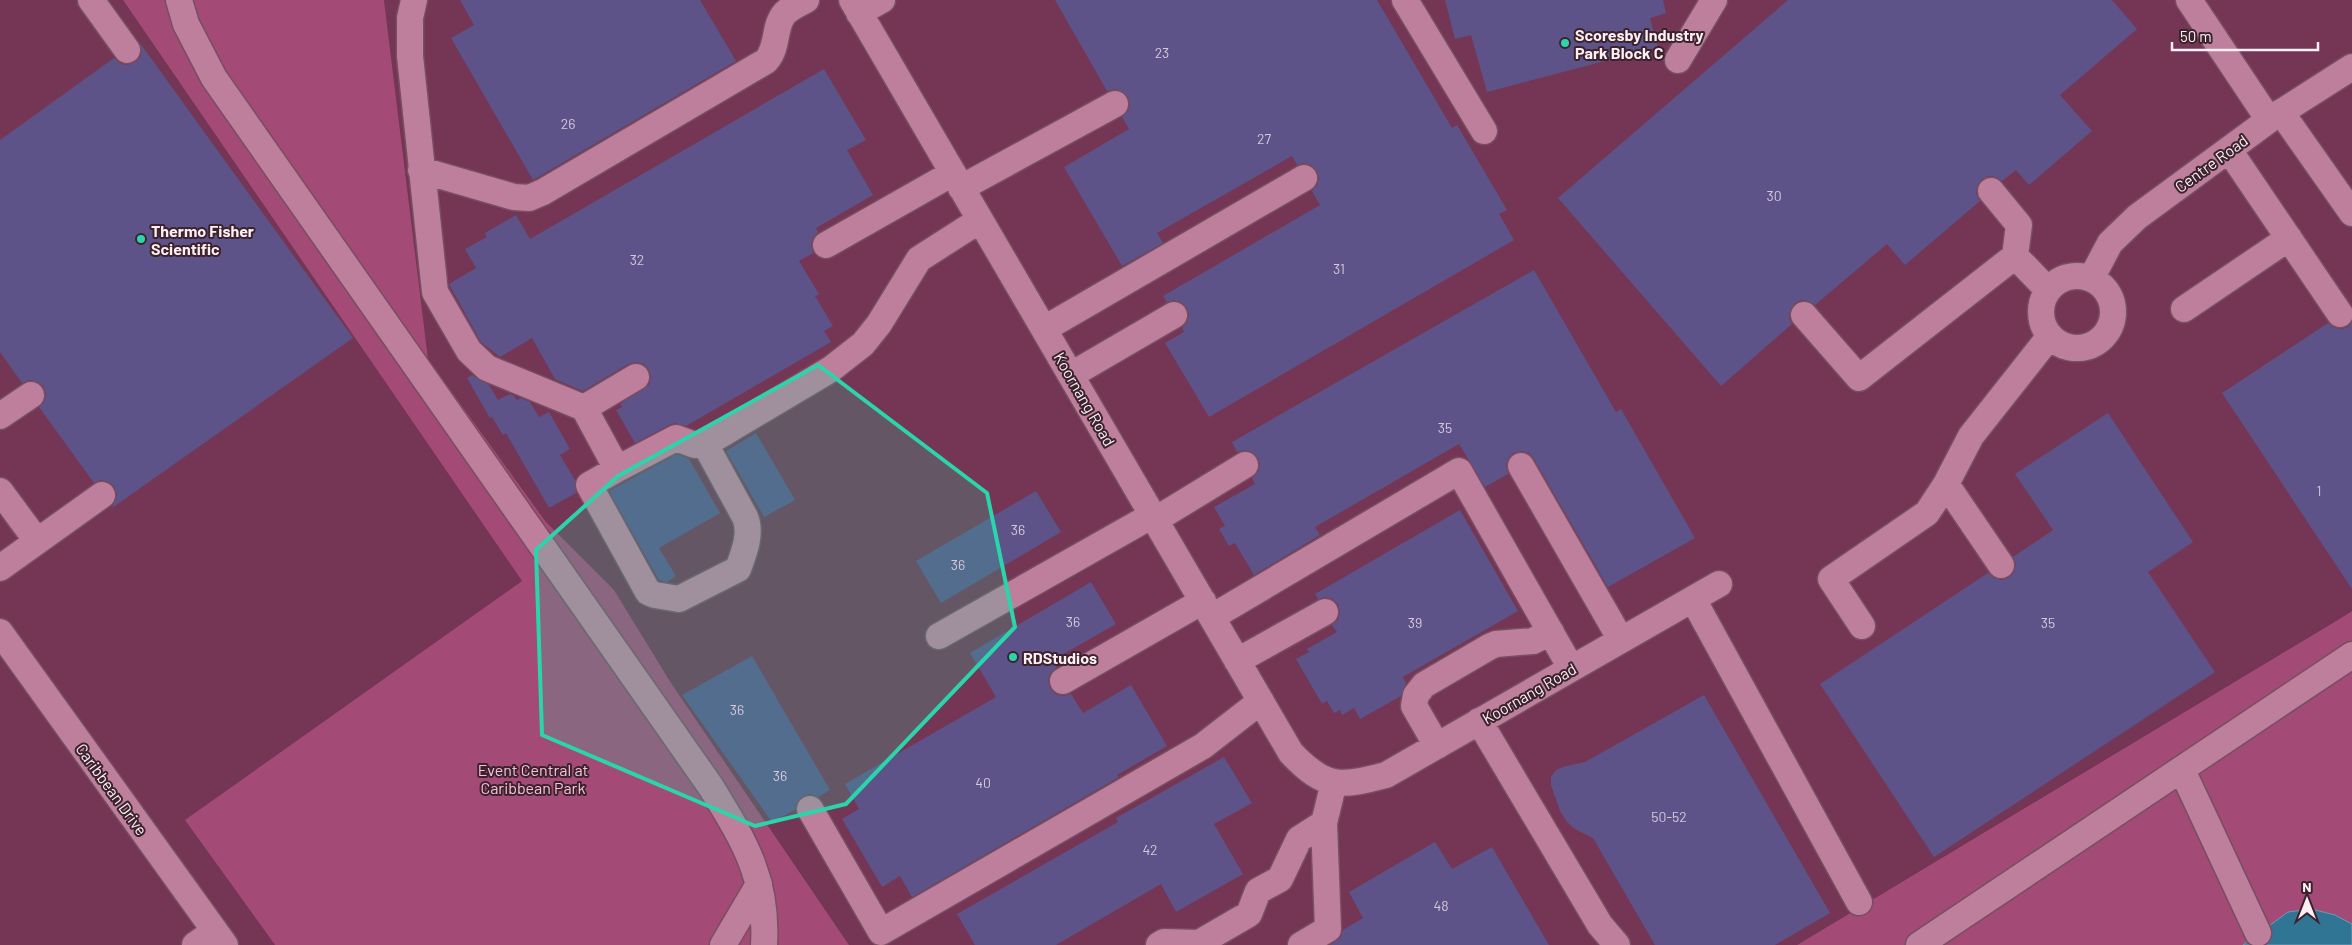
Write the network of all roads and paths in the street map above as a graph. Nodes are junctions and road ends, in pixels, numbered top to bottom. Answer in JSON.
{"nodes":[{"id":1,"x":91,"y":0,"type":"edge"},
{"id":2,"x":414,"y":0,"type":"edge"},
{"id":3,"x":806,"y":0,"type":"edge"},
{"id":4,"x":882,"y":0,"type":"edge"},
{"id":5,"x":1405,"y":0,"type":"edge"},
{"id":6,"x":1714,"y":0,"type":"edge"},
{"id":7,"x":2189,"y":0,"type":"edge"},
{"id":8,"x":179,"y":1,"type":"edge"},
{"id":9,"x":856,"y":6,"type":"edge"},
{"id":10,"x":126,"y":50,"type":"dead end"},
{"id":11,"x":1678,"y":60,"type":"dead end"},
{"id":12,"x":2352,"y":67,"type":"edge"},
{"id":13,"x":1115,"y":104,"type":"dead end"},
{"id":14,"x":2275,"y":116,"type":"junction"},
{"id":15,"x":1484,"y":131,"type":"dead end"},
{"id":16,"x":2229,"y":150,"type":"junction"},
{"id":17,"x":421,"y":170,"type":"junction"},
{"id":18,"x":1304,"y":178,"type":"dead end"},
{"id":19,"x":957,"y":180,"type":"junction"},
{"id":20,"x":1991,"y":191,"type":"dead end"},
{"id":21,"x":2352,"y":213,"type":"edge"},
{"id":22,"x":980,"y":220,"type":"junction"},
{"id":23,"x":2289,"y":238,"type":"junction"},
{"id":24,"x":826,"y":246,"type":"dead end"},
{"id":25,"x":2015,"y":256,"type":"junction"},
{"id":26,"x":2091,"y":279,"type":"junction"},
{"id":27,"x":2048,"y":290,"type":"junction"},
{"id":28,"x":2184,"y":308,"type":"dead end"},
{"id":29,"x":2340,"y":314,"type":"dead end"},
{"id":30,"x":1174,"y":315,"type":"dead end"},
{"id":31,"x":1804,"y":315,"type":"dead end"},
{"id":32,"x":1044,"y":329,"type":"junction"},
{"id":33,"x":2050,"y":336,"type":"junction"},
{"id":34,"x":1071,"y":375,"type":"junction"},
{"id":35,"x":636,"y":378,"type":"dead end"},
{"id":36,"x":31,"y":395,"type":"dead end"},
{"id":37,"x":584,"y":408,"type":"junction"},
{"id":38,"x":0,"y":416,"type":"edge"},
{"id":39,"x":705,"y":444,"type":"junction"},
{"id":40,"x":1245,"y":465,"type":"dead end"},
{"id":41,"x":1521,"y":466,"type":"dead end"},
{"id":42,"x":617,"y":469,"type":"junction"},
{"id":43,"x":1946,"y":484,"type":"junction"},
{"id":44,"x":0,"y":491,"type":"edge"},
{"id":45,"x":102,"y":495,"type":"dead end"},
{"id":46,"x":1154,"y":518,"type":"junction"},
{"id":47,"x":37,"y":541,"type":"junction"},
{"id":48,"x":2001,"y":565,"type":"dead end"},
{"id":49,"x":0,"y":568,"type":"edge"},
{"id":50,"x":1719,"y":584,"type":"dead end"},
{"id":51,"x":1693,"y":599,"type":"junction"},
{"id":52,"x":1207,"y":609,"type":"junction"},
{"id":53,"x":1325,"y":612,"type":"dead end"},
{"id":54,"x":1862,"y":626,"type":"dead end"},
{"id":55,"x":0,"y":632,"type":"edge"},
{"id":56,"x":1551,"y":632,"type":"junction"},
{"id":57,"x":939,"y":636,"type":"dead end"},
{"id":58,"x":1621,"y":640,"type":"junction"},
{"id":59,"x":2352,"y":655,"type":"edge"},
{"id":60,"x":1237,"y":660,"type":"junction"},
{"id":61,"x":1571,"y":668,"type":"junction"},
{"id":62,"x":1063,"y":681,"type":"dead end"},
{"id":63,"x":1261,"y":701,"type":"junction"},
{"id":64,"x":1479,"y":721,"type":"junction"},
{"id":65,"x":1437,"y":746,"type":"junction"},
{"id":66,"x":2182,"y":770,"type":"junction"},
{"id":67,"x":1334,"y":782,"type":"junction"},
{"id":68,"x":810,"y":809,"type":"dead end"},
{"id":69,"x":1324,"y":823,"type":"junction"},
{"id":70,"x":759,"y":884,"type":"junction"},
{"id":71,"x":1859,"y":902,"type":"dead end"},
{"id":72,"x":2258,"y":933,"type":"dead end"},
{"id":73,"x":212,"y":940,"type":"edge"},
{"id":74,"x":723,"y":945,"type":"edge"},
{"id":75,"x":764,"y":945,"type":"edge"},
{"id":76,"x":1159,"y":945,"type":"edge"},
{"id":77,"x":1301,"y":945,"type":"edge"},
{"id":78,"x":1617,"y":945,"type":"edge"},
{"id":79,"x":1919,"y":945,"type":"edge"}],
"edges":[{"from":1,"to":10,"type":"street"},
{"from":2,"to":17,"type":"street"},
{"from":3,"to":17,"type":"street"},
{"from":4,"to":9,"type":"street"},
{"from":5,"to":15,"type":"street"},
{"from":6,"to":11,"type":"street"},
{"from":7,"to":14,"type":"street"},
{"from":8,"to":70,"type":"street"},
{"from":9,"to":19,"type":"street","name":"Koornang Road"},
{"from":12,"to":14,"type":"street","name":"Centre Road"},
{"from":13,"to":19,"type":"street"},
{"from":14,"to":16,"type":"street","name":"Centre Road"},
{"from":14,"to":21,"type":"street"},
{"from":16,"to":23,"type":"street"},
{"from":16,"to":26,"type":"street","name":"Centre Road"},
{"from":17,"to":37,"type":"street"},
{"from":18,"to":32,"type":"street"},
{"from":19,"to":22,"type":"street","name":"Koornang Road"},
{"from":19,"to":24,"type":"street"},
{"from":20,"to":25,"type":"street"},
{"from":22,"to":32,"type":"street","name":"Koornang Road"},
{"from":22,"to":39,"type":"street"},
{"from":23,"to":28,"type":"street"},
{"from":23,"to":29,"type":"street"},
{"from":25,"to":27,"type":"street"},
{"from":25,"to":31,"type":"street"},
{"from":26,"to":27,"type":"street"},
{"from":26,"to":33,"type":"street"},
{"from":27,"to":33,"type":"street"},
{"from":30,"to":34,"type":"street"},
{"from":32,"to":34,"type":"street","name":"Koornang Road"},
{"from":33,"to":43,"type":"street"},
{"from":34,"to":46,"type":"street","name":"Koornang Road"},
{"from":35,"to":37,"type":"street"},
{"from":36,"to":38,"type":"street"},
{"from":37,"to":42,"type":"street"},
{"from":39,"to":42,"type":"street"},
{"from":39,"to":42,"type":"street"},
{"from":40,"to":46,"type":"street"},
{"from":41,"to":58,"type":"street"},
{"from":43,"to":48,"type":"street"},
{"from":43,"to":54,"type":"street"},
{"from":44,"to":47,"type":"street"},
{"from":45,"to":47,"type":"street"},
{"from":46,"to":52,"type":"street","name":"Koornang Road"},
{"from":46,"to":57,"type":"street"},
{"from":47,"to":49,"type":"street"},
{"from":50,"to":51,"type":"street","name":"Koornang Road"},
{"from":51,"to":58,"type":"street","name":"Koornang Road"},
{"from":51,"to":71,"type":"street"},
{"from":52,"to":56,"type":"street"},
{"from":52,"to":60,"type":"street","name":"Koornang Road"},
{"from":52,"to":62,"type":"street"},
{"from":53,"to":60,"type":"street"},
{"from":55,"to":73,"type":"street","name":"Caribbean Drive"},
{"from":56,"to":61,"type":"street"},
{"from":56,"to":65,"type":"street"},
{"from":58,"to":61,"type":"street","name":"Koornang Road"},
{"from":59,"to":66,"type":"street"},
{"from":60,"to":63,"type":"street","name":"Koornang Road"},
{"from":61,"to":64,"type":"street","name":"Koornang Road"},
{"from":63,"to":67,"type":"street","name":"Koornang Road"},
{"from":63,"to":68,"type":"street"},
{"from":64,"to":65,"type":"street","name":"Koornang Road"},
{"from":64,"to":78,"type":"street"},
{"from":65,"to":67,"type":"street","name":"Koornang Road"},
{"from":66,"to":72,"type":"street"},
{"from":66,"to":79,"type":"street"},
{"from":67,"to":69,"type":"street"},
{"from":69,"to":76,"type":"street"},
{"from":69,"to":77,"type":"street"},
{"from":70,"to":74,"type":"street"},
{"from":70,"to":75,"type":"street"}]}
